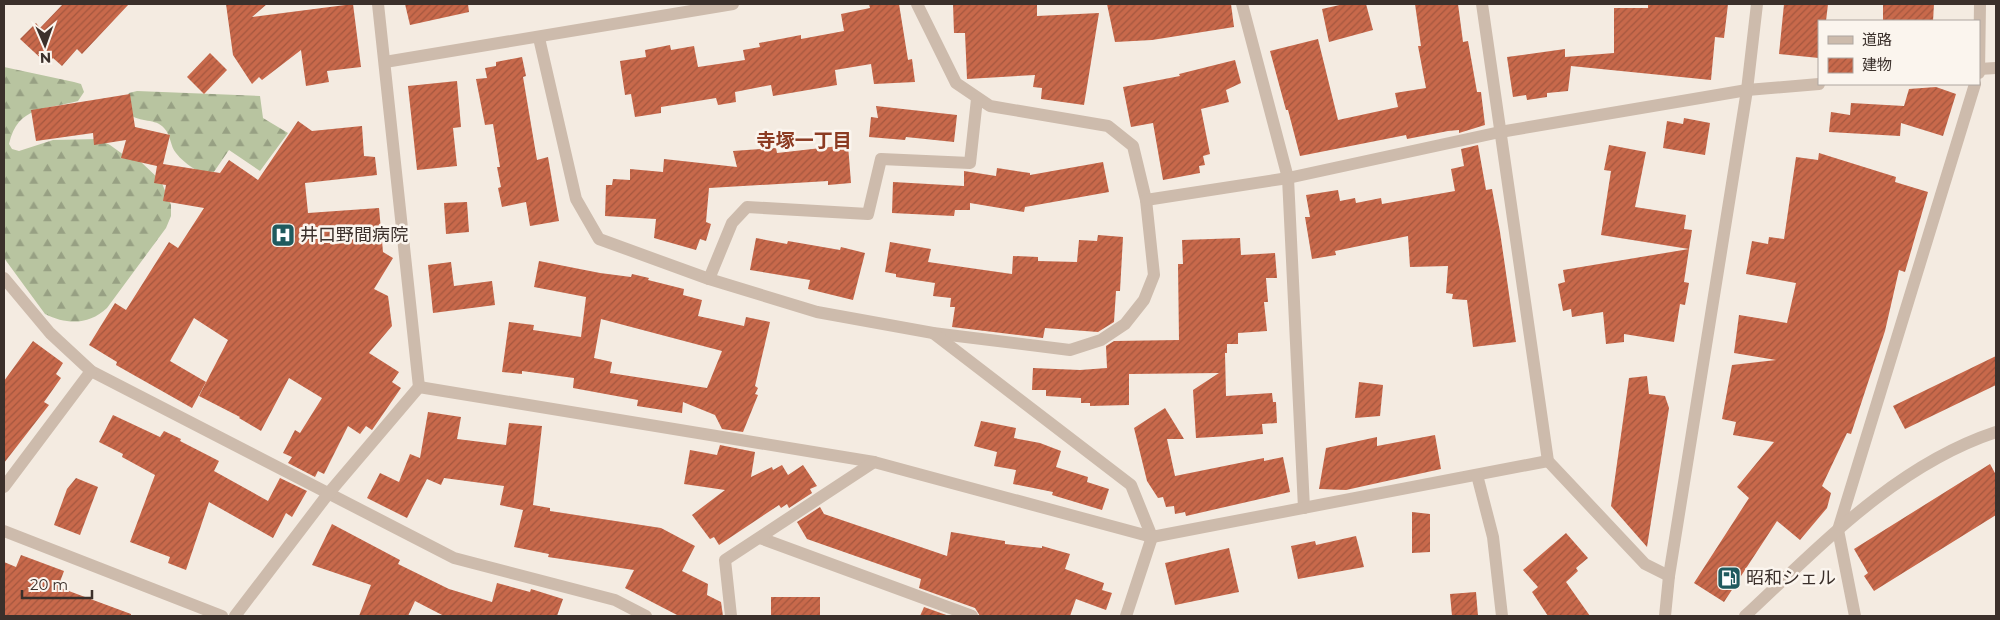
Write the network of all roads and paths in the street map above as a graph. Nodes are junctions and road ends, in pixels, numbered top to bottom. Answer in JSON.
{"nodes":[{"id":1,"x":378,"y":4,"type":"edge"},
{"id":2,"x":733,"y":4,"type":"edge"},
{"id":3,"x":917,"y":4,"type":"edge"},
{"id":4,"x":1242,"y":4,"type":"edge"},
{"id":5,"x":1482,"y":4,"type":"edge"},
{"id":6,"x":1757,"y":4,"type":"edge"},
{"id":7,"x":1980,"y":4,"type":"edge"},
{"id":8,"x":1980,"y":20,"type":"edge"},
{"id":9,"x":539,"y":38,"type":"junction"},
{"id":10,"x":385,"y":62,"type":"junction"},
{"id":11,"x":1996,"y":68,"type":"edge"},
{"id":12,"x":1980,"y":70,"type":"edge"},
{"id":13,"x":1818,"y":84,"type":"edge"},
{"id":14,"x":1976,"y":85,"type":"edge"},
{"id":15,"x":1747,"y":90,"type":"junction"},
{"id":16,"x":977,"y":99,"type":"junction"},
{"id":17,"x":1500,"y":132,"type":"junction"},
{"id":18,"x":1288,"y":178,"type":"junction"},
{"id":19,"x":1146,"y":200,"type":"junction"},
{"id":20,"x":4,"y":278,"type":"edge"},
{"id":21,"x":709,"y":279,"type":"junction"},
{"id":22,"x":933,"y":333,"type":"junction"},
{"id":23,"x":90,"y":371,"type":"junction"},
{"id":24,"x":419,"y":387,"type":"junction"},
{"id":25,"x":1996,"y":432,"type":"edge"},
{"id":26,"x":874,"y":462,"type":"junction"},
{"id":27,"x":1548,"y":462,"type":"junction"},
{"id":28,"x":1477,"y":475,"type":"junction"},
{"id":29,"x":4,"y":487,"type":"edge"},
{"id":30,"x":328,"y":494,"type":"junction"},
{"id":31,"x":1304,"y":508,"type":"junction"},
{"id":32,"x":4,"y":530,"type":"edge"},
{"id":33,"x":1838,"y":530,"type":"junction"},
{"id":34,"x":1152,"y":537,"type":"junction"},
{"id":35,"x":760,"y":538,"type":"junction"},
{"id":36,"x":1669,"y":576,"type":"junction"},
{"id":37,"x":222,"y":616,"type":"edge"},
{"id":38,"x":235,"y":616,"type":"edge"},
{"id":39,"x":646,"y":616,"type":"edge"},
{"id":40,"x":731,"y":616,"type":"edge"},
{"id":41,"x":972,"y":616,"type":"edge"},
{"id":42,"x":1126,"y":616,"type":"edge"},
{"id":43,"x":1502,"y":616,"type":"edge"},
{"id":44,"x":1665,"y":616,"type":"edge"},
{"id":45,"x":1745,"y":616,"type":"edge"},
{"id":46,"x":1855,"y":616,"type":"edge"}],
"edges":[{"from":1,"to":10,"type":"street"},
{"from":2,"to":9,"type":"street"},
{"from":3,"to":16,"type":"street"},
{"from":4,"to":18,"type":"street"},
{"from":5,"to":17,"type":"street"},
{"from":6,"to":15,"type":"street"},
{"from":7,"to":8,"type":"street"},
{"from":9,"to":10,"type":"street"},
{"from":9,"to":21,"type":"street"},
{"from":10,"to":24,"type":"street"},
{"from":11,"to":12,"type":"street"},
{"from":13,"to":15,"type":"street"},
{"from":14,"to":33,"type":"street"},
{"from":15,"to":17,"type":"street"},
{"from":15,"to":36,"type":"street"},
{"from":16,"to":19,"type":"street"},
{"from":16,"to":21,"type":"street"},
{"from":17,"to":18,"type":"street"},
{"from":17,"to":27,"type":"street"},
{"from":18,"to":19,"type":"street"},
{"from":18,"to":31,"type":"street"},
{"from":19,"to":22,"type":"street"},
{"from":20,"to":23,"type":"street"},
{"from":21,"to":22,"type":"street"},
{"from":22,"to":34,"type":"street"},
{"from":23,"to":29,"type":"street"},
{"from":23,"to":30,"type":"street"},
{"from":24,"to":26,"type":"street"},
{"from":24,"to":30,"type":"street"},
{"from":25,"to":33,"type":"street"},
{"from":26,"to":34,"type":"street"},
{"from":26,"to":35,"type":"street"},
{"from":27,"to":28,"type":"street"},
{"from":27,"to":36,"type":"street"},
{"from":28,"to":31,"type":"street"},
{"from":28,"to":43,"type":"street"},
{"from":30,"to":38,"type":"street"},
{"from":30,"to":39,"type":"street"},
{"from":31,"to":34,"type":"street"},
{"from":32,"to":37,"type":"street"},
{"from":33,"to":45,"type":"street"},
{"from":33,"to":46,"type":"street"},
{"from":34,"to":42,"type":"street"},
{"from":35,"to":40,"type":"street"},
{"from":35,"to":41,"type":"street"},
{"from":36,"to":44,"type":"street"}]}
